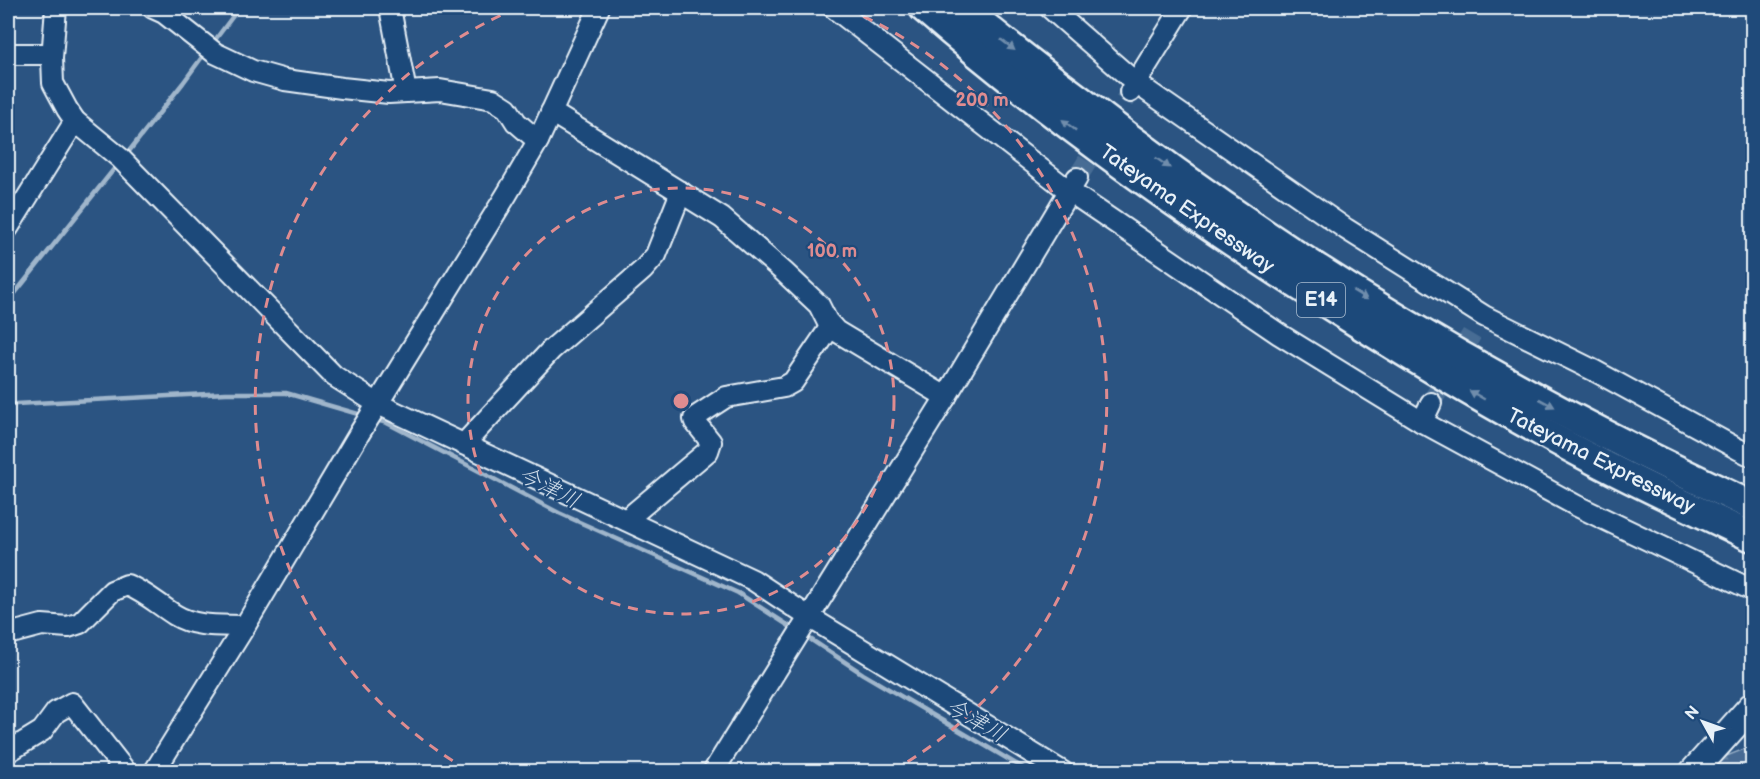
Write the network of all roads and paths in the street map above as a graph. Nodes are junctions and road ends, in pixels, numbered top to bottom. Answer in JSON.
{"nodes":[{"id":1,"x":56,"y":8,"type":"edge"},
{"id":2,"x":153,"y":8,"type":"edge"},
{"id":3,"x":390,"y":8,"type":"edge"},
{"id":4,"x":599,"y":8,"type":"edge"},
{"id":5,"x":834,"y":8,"type":"edge"},
{"id":6,"x":924,"y":8,"type":"edge"},
{"id":7,"x":963,"y":8,"type":"edge"},
{"id":8,"x":1050,"y":8,"type":"edge"},
{"id":9,"x":1182,"y":8,"type":"edge"},
{"id":10,"x":8,"y":54,"type":"edge"},
{"id":11,"x":52,"y":54,"type":"junction"},
{"id":12,"x":1132,"y":88,"type":"junction"},
{"id":13,"x":406,"y":92,"type":"junction"},
{"id":14,"x":551,"y":112,"type":"junction"},
{"id":15,"x":75,"y":121,"type":"junction"},
{"id":16,"x":538,"y":141,"type":"junction"},
{"id":17,"x":1073,"y":185,"type":"junction"},
{"id":18,"x":681,"y":192,"type":"junction"},
{"id":19,"x":8,"y":228,"type":"edge"},
{"id":20,"x":831,"y":326,"type":"junction"},
{"id":21,"x":946,"y":397,"type":"junction"},
{"id":22,"x":1431,"y":403,"type":"tunnel mouth"},
{"id":23,"x":378,"y":404,"type":"junction"},
{"id":24,"x":1422,"y":422,"type":"junction"},
{"id":25,"x":464,"y":444,"type":"junction"},
{"id":26,"x":1752,"y":456,"type":"edge"},
{"id":27,"x":1752,"y":506,"type":"edge"},
{"id":28,"x":626,"y":520,"type":"junction"},
{"id":29,"x":1752,"y":537,"type":"edge"},
{"id":30,"x":1752,"y":590,"type":"edge"},
{"id":31,"x":809,"y":617,"type":"junction"},
{"id":32,"x":245,"y":626,"type":"junction"},
{"id":33,"x":8,"y":634,"type":"edge"},
{"id":34,"x":1752,"y":706,"type":"edge"},
{"id":35,"x":11,"y":750,"type":"dead end"},
{"id":36,"x":126,"y":771,"type":"edge"},
{"id":37,"x":154,"y":771,"type":"edge"},
{"id":38,"x":713,"y":771,"type":"edge"},
{"id":39,"x":1062,"y":771,"type":"edge"},
{"id":40,"x":1693,"y":771,"type":"edge"}],
"edges":[{"from":1,"to":11,"type":"street"},
{"from":2,"to":13,"type":"street"},
{"from":3,"to":13,"type":"street"},
{"from":4,"to":14,"type":"street"},
{"from":5,"to":17,"type":"street"},
{"from":29,"to":6,"type":"highway","name":"Tateyama Expressway","number":"E14","one_way":true},
{"from":7,"to":27,"type":"highway","name":"Tateyama Expressway","number":"E14","one_way":true},
{"from":8,"to":12,"type":"street"},
{"from":9,"to":12,"type":"street"},
{"from":10,"to":11,"type":"street"},
{"from":11,"to":15,"type":"street"},
{"from":12,"to":26,"type":"street"},
{"from":13,"to":16,"type":"street"},
{"from":14,"to":16,"type":"street"},
{"from":14,"to":18,"type":"street"},
{"from":15,"to":19,"type":"street"},
{"from":15,"to":23,"type":"street"},
{"from":16,"to":23,"type":"street"},
{"from":17,"to":21,"type":"street"},
{"from":17,"to":24,"type":"street"},
{"from":18,"to":20,"type":"street"},
{"from":18,"to":25,"type":"street"},
{"from":20,"to":21,"type":"street"},
{"from":20,"to":28,"type":"street"},
{"from":21,"to":31,"type":"street"},
{"from":22,"to":24,"type":"street"},
{"from":23,"to":25,"type":"street"},
{"from":23,"to":32,"type":"street"},
{"from":24,"to":30,"type":"street"},
{"from":25,"to":28,"type":"street"},
{"from":28,"to":31,"type":"street"},
{"from":31,"to":38,"type":"street"},
{"from":31,"to":39,"type":"street"},
{"from":32,"to":33,"type":"street"},
{"from":32,"to":37,"type":"street"},
{"from":34,"to":40,"type":"main road"},
{"from":35,"to":36,"type":"street"}]}
